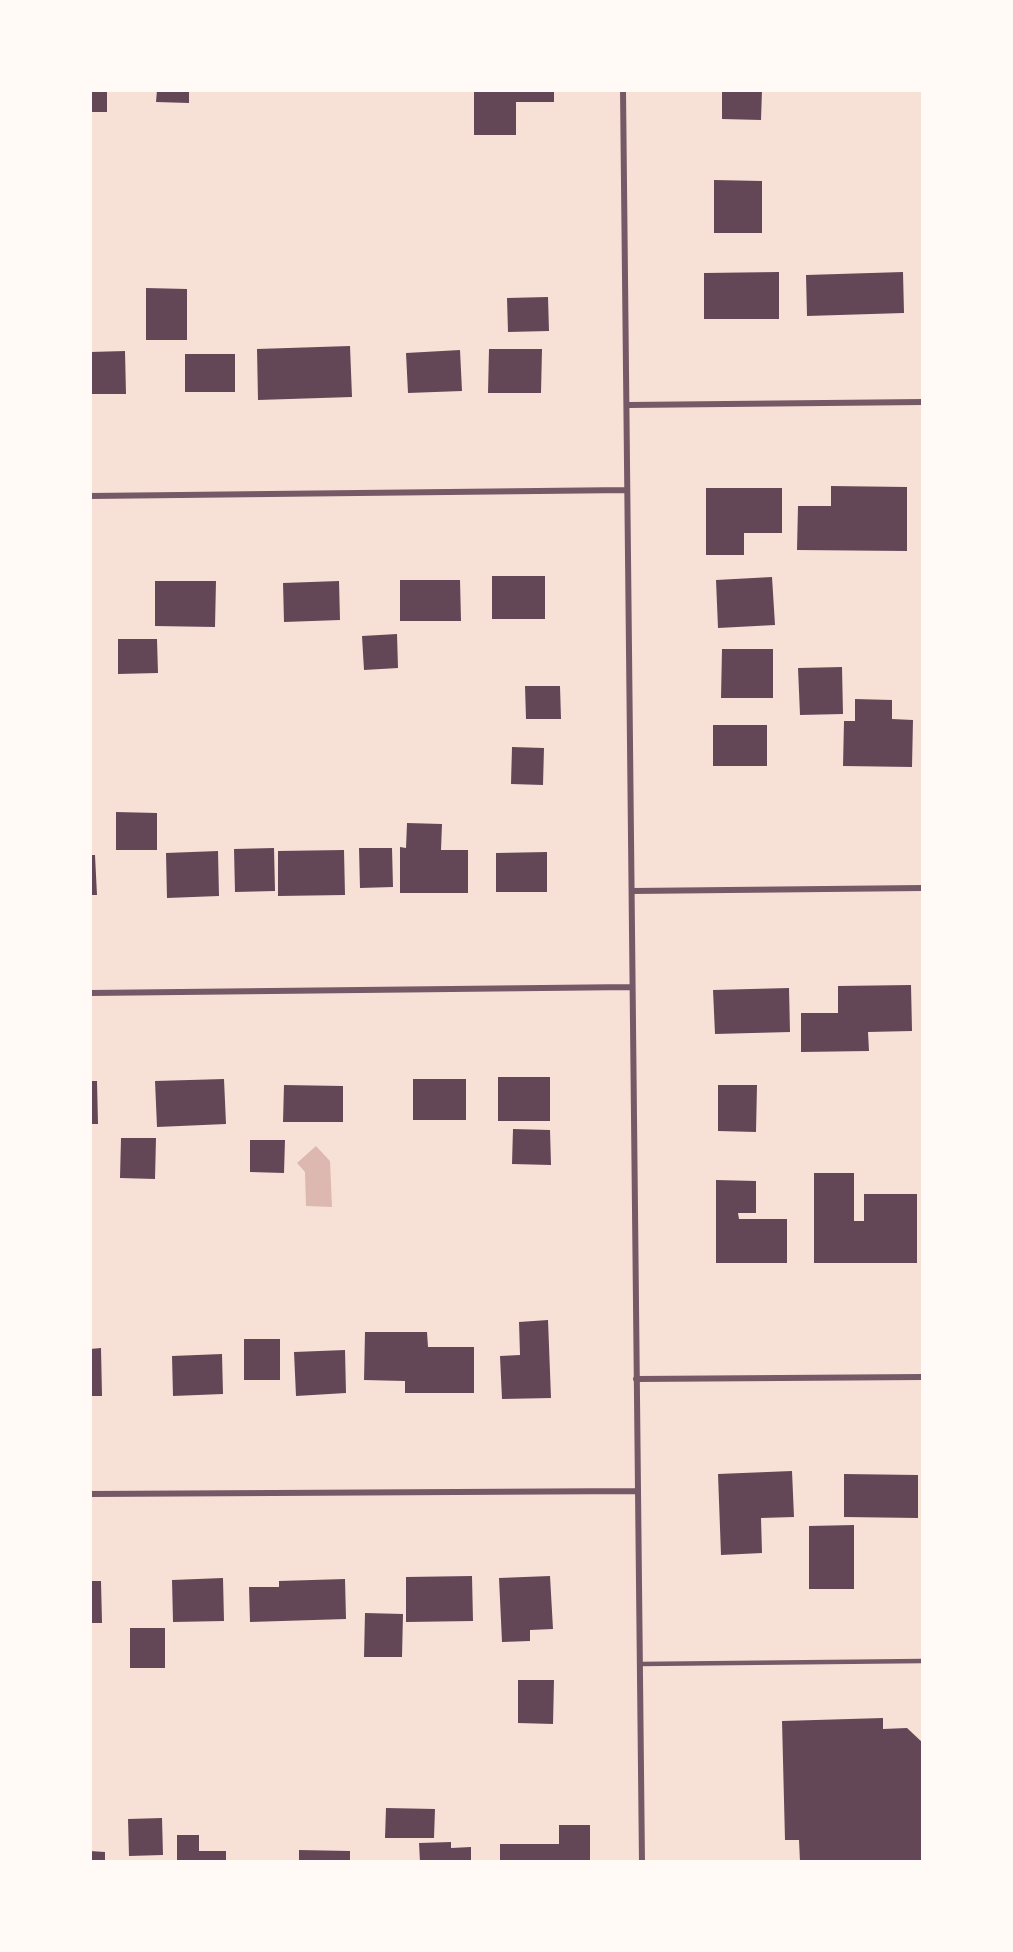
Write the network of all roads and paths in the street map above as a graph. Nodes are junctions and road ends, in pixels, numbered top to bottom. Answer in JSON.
{"nodes":[{"id":1,"x":623,"y":90,"type":"edge"},
{"id":2,"x":923,"y":402,"type":"edge"},
{"id":3,"x":628,"y":405,"type":"junction"},
{"id":4,"x":627,"y":490,"type":"junction"},
{"id":5,"x":90,"y":496,"type":"edge"},
{"id":6,"x":923,"y":888,"type":"edge"},
{"id":7,"x":632,"y":891,"type":"junction"},
{"id":8,"x":632,"y":987,"type":"junction"},
{"id":9,"x":90,"y":993,"type":"edge"},
{"id":10,"x":923,"y":1377,"type":"edge"},
{"id":11,"x":636,"y":1379,"type":"junction"},
{"id":12,"x":638,"y":1491,"type":"junction"},
{"id":13,"x":90,"y":1494,"type":"edge"},
{"id":14,"x":923,"y":1661,"type":"edge"},
{"id":15,"x":640,"y":1664,"type":"junction"},
{"id":16,"x":642,"y":1862,"type":"edge"}],
"edges":[{"from":1,"to":3,"type":"street"},
{"from":2,"to":3,"type":"street"},
{"from":3,"to":4,"type":"street"},
{"from":4,"to":5,"type":"street"},
{"from":4,"to":7,"type":"street"},
{"from":6,"to":7,"type":"street"},
{"from":7,"to":8,"type":"street"},
{"from":8,"to":9,"type":"street"},
{"from":8,"to":11,"type":"street"},
{"from":10,"to":11,"type":"street"},
{"from":11,"to":12,"type":"street"},
{"from":12,"to":13,"type":"street"},
{"from":12,"to":15,"type":"street"},
{"from":14,"to":15,"type":"lane"},
{"from":15,"to":16,"type":"street"}]}
